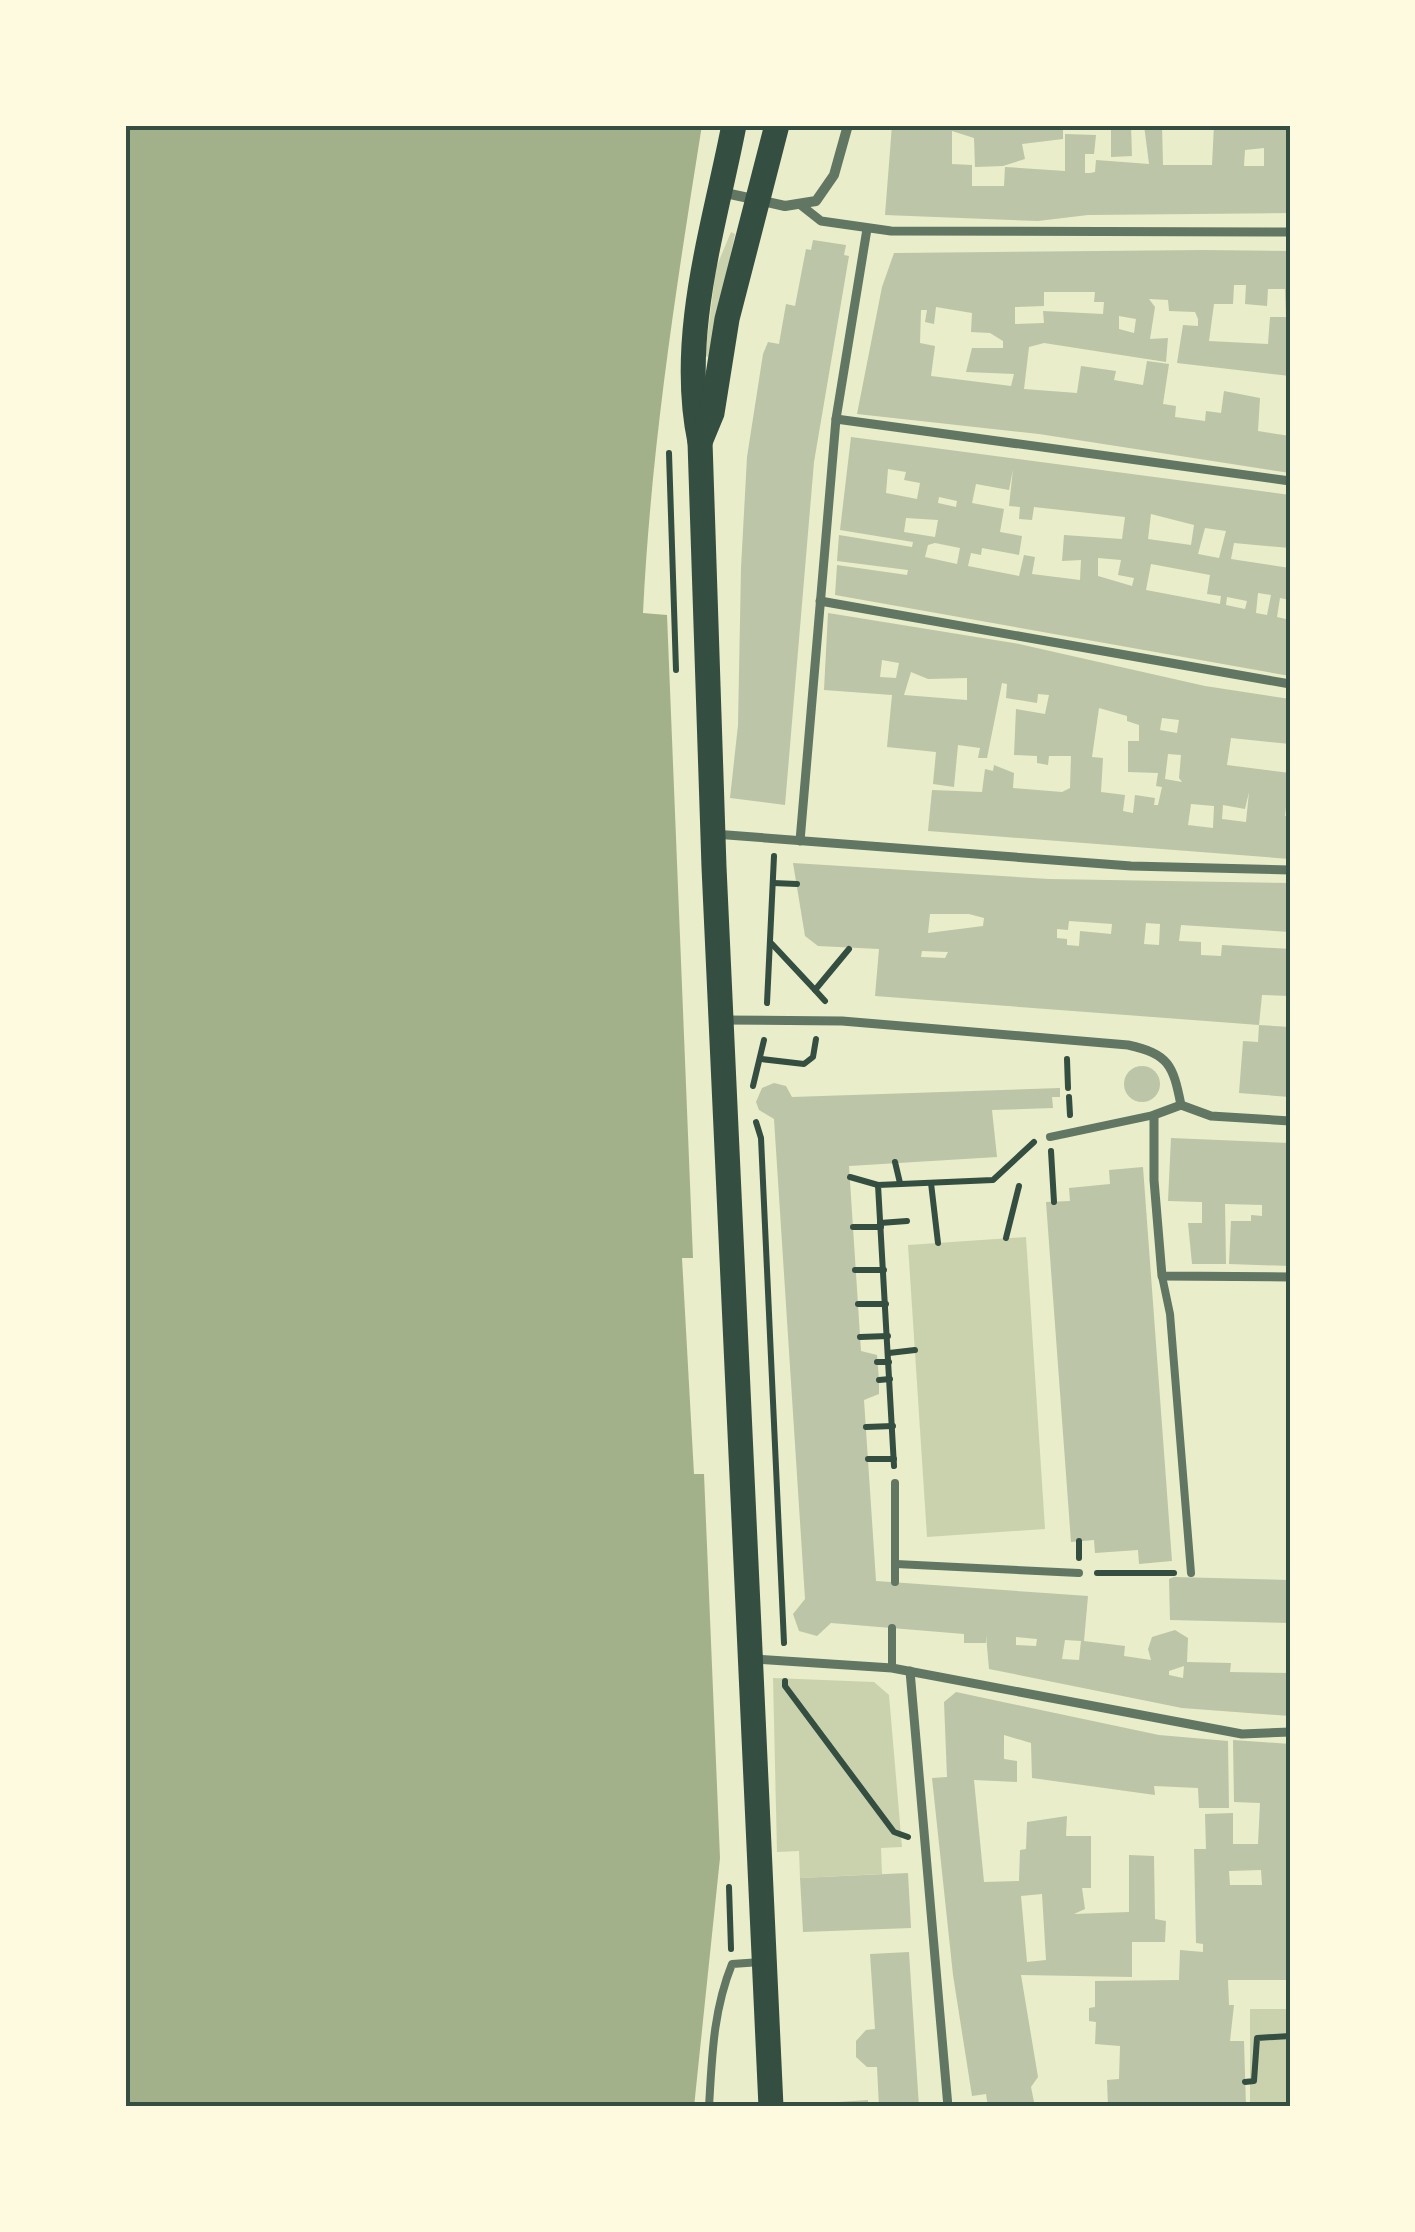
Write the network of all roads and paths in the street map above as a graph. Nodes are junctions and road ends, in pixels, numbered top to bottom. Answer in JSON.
{"nodes":[{"id":1,"x":734,"y":125,"type":"edge"},
{"id":2,"x":777,"y":125,"type":"edge"},
{"id":3,"x":848,"y":125,"type":"edge"},
{"id":4,"x":720,"y":191,"type":"junction"},
{"id":5,"x":757,"y":201,"type":"junction"},
{"id":6,"x":802,"y":206,"type":"junction"},
{"id":7,"x":867,"y":229,"type":"junction"},
{"id":8,"x":1290,"y":232,"type":"edge"},
{"id":9,"x":836,"y":419,"type":"junction"},
{"id":10,"x":700,"y":442,"type":"junction"},
{"id":11,"x":1290,"y":481,"type":"edge"},
{"id":12,"x":820,"y":602,"type":"junction"},
{"id":13,"x":1290,"y":684,"type":"edge"},
{"id":14,"x":794,"y":738,"type":"dead end"},
{"id":15,"x":808,"y":739,"type":"junction"},
{"id":16,"x":713,"y":834,"type":"junction"},
{"id":17,"x":774,"y":840,"type":"junction"},
{"id":18,"x":800,"y":842,"type":"junction"},
{"id":19,"x":1290,"y":870,"type":"edge"},
{"id":20,"x":773,"y":883,"type":"junction"},
{"id":21,"x":796,"y":884,"type":"dead end"},
{"id":22,"x":772,"y":944,"type":"junction"},
{"id":23,"x":850,"y":949,"type":"dead end"},
{"id":24,"x":815,"y":990,"type":"junction"},
{"id":25,"x":766,"y":1019,"type":"junction"},
{"id":26,"x":815,"y":1019,"type":"junction"},
{"id":27,"x":722,"y":1020,"type":"junction"},
{"id":28,"x":842,"y":1021,"type":"junction"},
{"id":29,"x":1066,"y":1042,"type":"junction"},
{"id":30,"x":761,"y":1059,"type":"junction"},
{"id":31,"x":1068,"y":1088,"type":"dead end"},
{"id":32,"x":750,"y":1102,"type":"dead end"},
{"id":33,"x":1182,"y":1105,"type":"junction"},
{"id":34,"x":754,"y":1116,"type":"dead end"},
{"id":35,"x":1154,"y":1116,"type":"junction"},
{"id":36,"x":1290,"y":1122,"type":"edge"},
{"id":37,"x":1050,"y":1137,"type":"junction"},
{"id":38,"x":895,"y":1162,"type":"dead end"},
{"id":39,"x":850,"y":1177,"type":"dead end"},
{"id":40,"x":900,"y":1183,"type":"junction"},
{"id":41,"x":931,"y":1183,"type":"junction"},
{"id":42,"x":878,"y":1185,"type":"junction"},
{"id":43,"x":1019,"y":1186,"type":"dead end"},
{"id":44,"x":1054,"y":1202,"type":"dead end"},
{"id":45,"x":907,"y":1221,"type":"dead end"},
{"id":46,"x":880,"y":1225,"type":"junction"},
{"id":47,"x":853,"y":1227,"type":"dead end"},
{"id":48,"x":1006,"y":1238,"type":"dead end"},
{"id":49,"x":938,"y":1242,"type":"dead end"},
{"id":50,"x":856,"y":1270,"type":"dead end"},
{"id":51,"x":884,"y":1270,"type":"junction"},
{"id":52,"x":1162,"y":1276,"type":"junction"},
{"id":53,"x":1290,"y":1277,"type":"edge"},
{"id":54,"x":858,"y":1304,"type":"dead end"},
{"id":55,"x":886,"y":1304,"type":"junction"},
{"id":56,"x":888,"y":1336,"type":"junction"},
{"id":57,"x":860,"y":1337,"type":"dead end"},
{"id":58,"x":915,"y":1350,"type":"dead end"},
{"id":59,"x":889,"y":1358,"type":"junction"},
{"id":60,"x":877,"y":1362,"type":"dead end"},
{"id":61,"x":890,"y":1379,"type":"junction"},
{"id":62,"x":879,"y":1380,"type":"dead end"},
{"id":63,"x":893,"y":1426,"type":"junction"},
{"id":64,"x":866,"y":1427,"type":"dead end"},
{"id":65,"x":868,"y":1459,"type":"dead end"},
{"id":66,"x":894,"y":1459,"type":"junction"},
{"id":67,"x":894,"y":1471,"type":"dead end"},
{"id":68,"x":895,"y":1483,"type":"dead end"},
{"id":69,"x":896,"y":1564,"type":"junction"},
{"id":70,"x":1079,"y":1573,"type":"joint"},
{"id":71,"x":1190,"y":1573,"type":"joint"},
{"id":72,"x":895,"y":1582,"type":"dead end"},
{"id":73,"x":892,"y":1628,"type":"dead end"},
{"id":74,"x":752,"y":1659,"type":"junction"},
{"id":75,"x":786,"y":1660,"type":"junction"},
{"id":76,"x":892,"y":1668,"type":"junction"},
{"id":77,"x":910,"y":1671,"type":"junction"},
{"id":78,"x":1290,"y":1732,"type":"edge"},
{"id":79,"x":922,"y":1841,"type":"junction"},
{"id":80,"x":765,"y":1962,"type":"junction"},
{"id":81,"x":1290,"y":2036,"type":"edge"},
{"id":82,"x":1245,"y":2082,"type":"dead end"},
{"id":83,"x":709,"y":2107,"type":"edge"},
{"id":84,"x":771,"y":2107,"type":"edge"},
{"id":85,"x":948,"y":2107,"type":"edge"}],
"edges":[{"from":1,"to":4,"type":"main road"},
{"from":2,"to":5,"type":"main road"},
{"from":3,"to":6,"type":"street"},
{"from":4,"to":5,"type":"street"},
{"from":4,"to":10,"type":"main road"},
{"from":5,"to":6,"type":"street"},
{"from":5,"to":10,"type":"main road"},
{"from":6,"to":7,"type":"street"},
{"from":7,"to":8,"type":"street"},
{"from":7,"to":9,"type":"street"},
{"from":9,"to":11,"type":"street"},
{"from":9,"to":12,"type":"street"},
{"from":10,"to":16,"type":"main road"},
{"from":12,"to":13,"type":"street"},
{"from":12,"to":15,"type":"street"},
{"from":14,"to":15,"type":"street"},
{"from":15,"to":18,"type":"street"},
{"from":16,"to":17,"type":"street"},
{"from":16,"to":27,"type":"main road"},
{"from":17,"to":18,"type":"street"},
{"from":17,"to":20,"type":"path"},
{"from":18,"to":19,"type":"street"},
{"from":20,"to":21,"type":"path"},
{"from":20,"to":22,"type":"path"},
{"from":22,"to":24,"type":"path"},
{"from":22,"to":25,"type":"path"},
{"from":23,"to":24,"type":"path"},
{"from":24,"to":28,"type":"path"},
{"from":25,"to":26,"type":"street"},
{"from":25,"to":27,"type":"street"},
{"from":25,"to":30,"type":"path"},
{"from":26,"to":28,"type":"street"},
{"from":26,"to":30,"type":"path"},
{"from":27,"to":74,"type":"main road"},
{"from":28,"to":29,"type":"street"},
{"from":29,"to":31,"type":"path"},
{"from":29,"to":33,"type":"street"},
{"from":30,"to":32,"type":"path"},
{"from":33,"to":35,"type":"street"},
{"from":33,"to":36,"type":"street"},
{"from":34,"to":75,"type":"path"},
{"from":35,"to":37,"type":"lane"},
{"from":35,"to":52,"type":"street"},
{"from":37,"to":41,"type":"path"},
{"from":37,"to":44,"type":"path"},
{"from":38,"to":40,"type":"path"},
{"from":39,"to":42,"type":"path"},
{"from":40,"to":41,"type":"path"},
{"from":40,"to":42,"type":"path"},
{"from":41,"to":49,"type":"path"},
{"from":42,"to":46,"type":"path"},
{"from":43,"to":48,"type":"path"},
{"from":45,"to":46,"type":"path"},
{"from":46,"to":47,"type":"path"},
{"from":46,"to":51,"type":"path"},
{"from":50,"to":51,"type":"path"},
{"from":51,"to":55,"type":"path"},
{"from":52,"to":53,"type":"street"},
{"from":52,"to":71,"type":"lane"},
{"from":54,"to":55,"type":"path"},
{"from":55,"to":56,"type":"path"},
{"from":56,"to":57,"type":"path"},
{"from":56,"to":59,"type":"path"},
{"from":58,"to":59,"type":"path"},
{"from":59,"to":60,"type":"path"},
{"from":59,"to":61,"type":"path"},
{"from":61,"to":62,"type":"path"},
{"from":61,"to":63,"type":"path"},
{"from":63,"to":64,"type":"path"},
{"from":63,"to":66,"type":"path"},
{"from":65,"to":66,"type":"path"},
{"from":66,"to":67,"type":"path"},
{"from":68,"to":69,"type":"lane"},
{"from":69,"to":70,"type":"lane"},
{"from":69,"to":72,"type":"lane"},
{"from":70,"to":71,"type":"path"},
{"from":73,"to":76,"type":"lane"},
{"from":74,"to":75,"type":"street"},
{"from":74,"to":80,"type":"main road"},
{"from":75,"to":76,"type":"street"},
{"from":75,"to":79,"type":"path"},
{"from":76,"to":77,"type":"street"},
{"from":77,"to":78,"type":"street"},
{"from":77,"to":79,"type":"street"},
{"from":79,"to":85,"type":"street"},
{"from":80,"to":83,"type":"lane"},
{"from":80,"to":84,"type":"main road"},
{"from":81,"to":82,"type":"path"}]}
